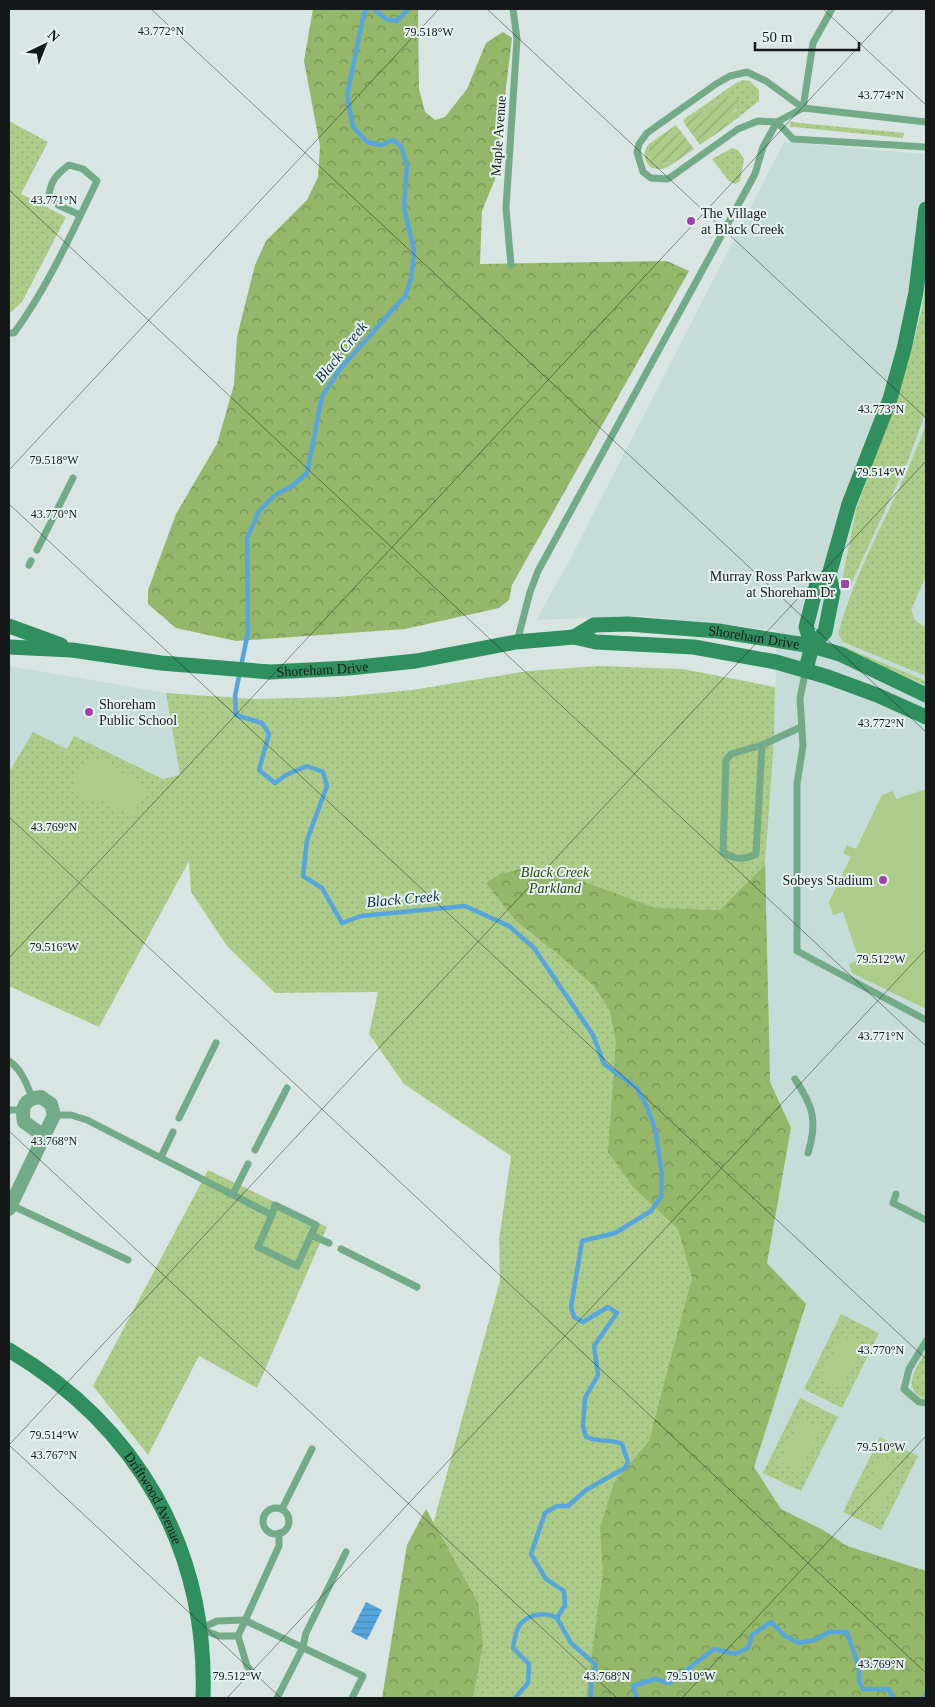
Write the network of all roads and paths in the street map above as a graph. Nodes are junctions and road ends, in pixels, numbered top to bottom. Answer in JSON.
{"nodes":[{"id":1,"x":513,"y":9,"type":"edge"},
{"id":2,"x":832,"y":9,"type":"edge"},
{"id":3,"x":804,"y":108,"type":"junction"},
{"id":4,"x":777,"y":122,"type":"junction"},
{"id":5,"x":926,"y":122,"type":"edge"},
{"id":6,"x":926,"y":146,"type":"edge"},
{"id":7,"x":80,"y":215,"type":"junction"},
{"id":8,"x":926,"y":217,"type":"edge"},
{"id":9,"x":511,"y":265,"type":"dead end"},
{"id":10,"x":9,"y":333,"type":"edge"},
{"id":11,"x":73,"y":478,"type":"dead end"},
{"id":12,"x":37,"y":550,"type":"dead end"},
{"id":13,"x":9,"y":626,"type":"edge"},
{"id":14,"x":574,"y":637,"type":"junction"},
{"id":15,"x":516,"y":642,"type":"junction"},
{"id":16,"x":812,"y":646,"type":"junction"},
{"id":17,"x":9,"y":647,"type":"edge"},
{"id":18,"x":72,"y":650,"type":"junction"},
{"id":19,"x":806,"y":669,"type":"junction"},
{"id":20,"x":926,"y":695,"type":"edge"},
{"id":21,"x":926,"y":717,"type":"edge"},
{"id":22,"x":801,"y":727,"type":"junction"},
{"id":23,"x":762,"y":746,"type":"junction"},
{"id":24,"x":926,"y":1020,"type":"edge"},
{"id":25,"x":216,"y":1043,"type":"dead end"},
{"id":26,"x":9,"y":1061,"type":"edge"},
{"id":27,"x":794,"y":1079,"type":"dead end"},
{"id":28,"x":287,"y":1088,"type":"dead end"},
{"id":29,"x":32,"y":1098,"type":"junction"},
{"id":30,"x":15,"y":1110,"type":"edge"},
{"id":31,"x":54,"y":1115,"type":"junction"},
{"id":32,"x":179,"y":1118,"type":"dead end"},
{"id":33,"x":173,"y":1132,"type":"dead end"},
{"id":34,"x":44,"y":1136,"type":"junction"},
{"id":35,"x":256,"y":1150,"type":"dead end"},
{"id":36,"x":808,"y":1153,"type":"dead end"},
{"id":37,"x":161,"y":1157,"type":"junction"},
{"id":38,"x":248,"y":1164,"type":"dead end"},
{"id":39,"x":233,"y":1194,"type":"junction"},
{"id":40,"x":896,"y":1194,"type":"dead end"},
{"id":41,"x":9,"y":1206,"type":"edge"},
{"id":42,"x":272,"y":1215,"type":"junction"},
{"id":43,"x":926,"y":1220,"type":"edge"},
{"id":44,"x":311,"y":1234,"type":"junction"},
{"id":45,"x":329,"y":1243,"type":"dead end"},
{"id":46,"x":340,"y":1249,"type":"dead end"},
{"id":47,"x":128,"y":1260,"type":"dead end"},
{"id":48,"x":417,"y":1287,"type":"dead end"},
{"id":49,"x":926,"y":1340,"type":"edge"},
{"id":50,"x":9,"y":1350,"type":"edge"},
{"id":51,"x":926,"y":1403,"type":"edge"},
{"id":52,"x":312,"y":1450,"type":"dead end"},
{"id":53,"x":282,"y":1509,"type":"junction"},
{"id":54,"x":279,"y":1533,"type":"junction"},
{"id":55,"x":346,"y":1552,"type":"dead end"},
{"id":56,"x":244,"y":1620,"type":"junction"},
{"id":57,"x":200,"y":1628,"type":"junction"},
{"id":58,"x":238,"y":1636,"type":"junction"},
{"id":59,"x":303,"y":1647,"type":"junction"},
{"id":60,"x":256,"y":1677,"type":"dead end"},
{"id":61,"x":203,"y":1698,"type":"edge"},
{"id":62,"x":277,"y":1698,"type":"edge"},
{"id":63,"x":352,"y":1698,"type":"edge"}],
"edges":[{"from":1,"to":9,"type":"lane","name":"Maple Avenue"},
{"from":2,"to":3,"type":"lane"},
{"from":3,"to":4,"type":"lane"},
{"from":3,"to":4,"type":"lane"},
{"from":3,"to":5,"type":"lane"},
{"from":4,"to":6,"type":"lane"},
{"from":4,"to":15,"type":"lane"},
{"from":7,"to":7,"type":"lane"},
{"from":7,"to":10,"type":"lane"},
{"from":8,"to":16,"type":"street"},
{"from":11,"to":12,"type":"lane"},
{"from":13,"to":18,"type":"street","name":"Shoreham Drive"},
{"from":14,"to":15,"type":"street","name":"Shoreham Drive"},
{"from":14,"to":16,"type":"street","name":"Shoreham Drive"},
{"from":14,"to":19,"type":"street","name":"Shoreham Drive"},
{"from":15,"to":18,"type":"street","name":"Shoreham Drive"},
{"from":16,"to":19,"type":"street"},
{"from":16,"to":20,"type":"street","name":"Shoreham Drive"},
{"from":17,"to":18,"type":"street","name":"Shoreham Drive"},
{"from":19,"to":21,"type":"street","name":"Shoreham Drive"},
{"from":19,"to":22,"type":"lane"},
{"from":22,"to":23,"type":"lane"},
{"from":22,"to":24,"type":"lane"},
{"from":23,"to":23,"type":"lane"},
{"from":25,"to":32,"type":"lane"},
{"from":26,"to":29,"type":"lane"},
{"from":27,"to":36,"type":"lane"},
{"from":28,"to":35,"type":"lane"},
{"from":29,"to":30,"type":"street"},
{"from":29,"to":31,"type":"street"},
{"from":30,"to":34,"type":"street"},
{"from":31,"to":34,"type":"street"},
{"from":31,"to":37,"type":"lane"},
{"from":33,"to":37,"type":"lane"},
{"from":34,"to":41,"type":"street"},
{"from":37,"to":39,"type":"lane"},
{"from":38,"to":39,"type":"lane"},
{"from":39,"to":42,"type":"lane"},
{"from":40,"to":43,"type":"lane"},
{"from":41,"to":47,"type":"lane"},
{"from":42,"to":44,"type":"lane"},
{"from":42,"to":44,"type":"lane"},
{"from":44,"to":45,"type":"lane"},
{"from":46,"to":48,"type":"lane"},
{"from":49,"to":51,"type":"lane"},
{"from":50,"to":57,"type":"street","name":"Driftwood Avenue"},
{"from":52,"to":53,"type":"lane"},
{"from":53,"to":54,"type":"lane"},
{"from":53,"to":54,"type":"lane"},
{"from":54,"to":56,"type":"lane"},
{"from":55,"to":59,"type":"lane"},
{"from":56,"to":57,"type":"lane"},
{"from":56,"to":58,"type":"lane"},
{"from":56,"to":59,"type":"lane"},
{"from":57,"to":58,"type":"lane"},
{"from":57,"to":61,"type":"street","name":"Driftwood Avenue"},
{"from":58,"to":60,"type":"lane"},
{"from":59,"to":62,"type":"lane"},
{"from":59,"to":63,"type":"lane"}]}
